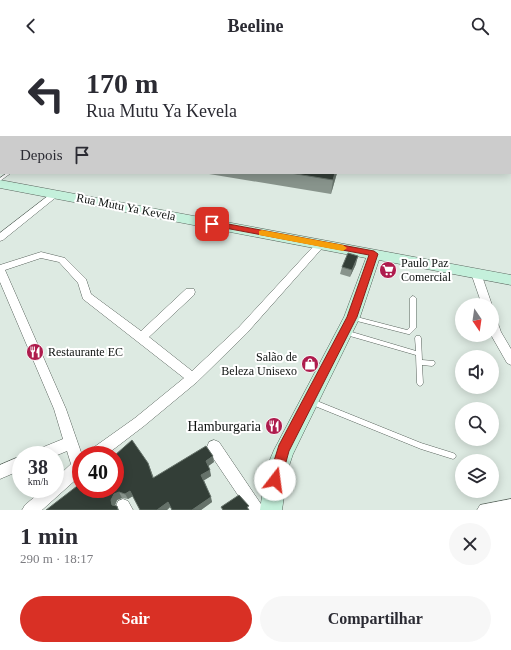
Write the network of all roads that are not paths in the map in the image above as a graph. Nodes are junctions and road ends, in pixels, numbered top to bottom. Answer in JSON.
{"nodes":[{"id":1,"x":3,"y":182,"type":"edge"},
{"id":2,"x":56,"y":194,"type":"junction"},
{"id":3,"x":0,"y":238,"type":"edge"},
{"id":4,"x":321,"y":244,"type":"junction"},
{"id":5,"x":374,"y":254,"type":"junction"},
{"id":6,"x":0,"y":269,"type":"edge"},
{"id":7,"x":476,"y":273,"type":"junction"},
{"id":8,"x":511,"y":280,"type":"edge"},
{"id":9,"x":190,"y":292,"type":"dead end"},
{"id":10,"x":413,"y":298,"type":"dead end"},
{"id":11,"x":485,"y":298,"type":"edge"},
{"id":12,"x":348,"y":325,"type":"junction"},
{"id":13,"x":142,"y":338,"type":"junction"},
{"id":14,"x":418,"y":338,"type":"dead end"},
{"id":15,"x":499,"y":338,"type":"edge"},
{"id":16,"x":419,"y":354,"type":"junction"},
{"id":17,"x":511,"y":360,"type":"edge"},
{"id":18,"x":419,"y":362,"type":"junction"},
{"id":19,"x":432,"y":363,"type":"dead end"},
{"id":20,"x":193,"y":378,"type":"junction"},
{"id":21,"x":420,"y":383,"type":"dead end"},
{"id":22,"x":308,"y":401,"type":"junction"},
{"id":23,"x":71,"y":443,"type":"junction"},
{"id":24,"x":64,"y":446,"type":"edge"},
{"id":25,"x":72,"y":446,"type":"edge"},
{"id":26,"x":108,"y":446,"type":"edge"},
{"id":27,"x":214,"y":447,"type":"dead end"},
{"id":28,"x":453,"y":456,"type":"dead end"},
{"id":29,"x":12,"y":467,"type":"edge"},
{"id":30,"x":0,"y":472,"type":"edge"},
{"id":31,"x":72,"y":473,"type":"edge"},
{"id":32,"x":64,"y":480,"type":"edge"},
{"id":33,"x":44,"y":498,"type":"edge"},
{"id":34,"x":511,"y":506,"type":"edge"},
{"id":35,"x":30,"y":510,"type":"edge"},
{"id":36,"x":257,"y":510,"type":"edge"},
{"id":37,"x":271,"y":510,"type":"edge"},
{"id":38,"x":485,"y":510,"type":"edge"}],
"edges":[{"from":1,"to":2,"type":"main road","name":"Rua Mutu Ya Kevela"},
{"from":2,"to":3,"type":"street"},
{"from":2,"to":4,"type":"main road","name":"Rua Mutu Ya Kevela"},
{"from":4,"to":5,"type":"main road","name":"Rua Mutu Ya Kevela"},
{"from":4,"to":20,"type":"street"},
{"from":5,"to":7,"type":"main road","name":"Rua Mutu Ya Kevela"},
{"from":5,"to":12,"type":"main road"},
{"from":6,"to":13,"type":"street"},
{"from":6,"to":23,"type":"street"},
{"from":7,"to":8,"type":"main road","name":"Rua Mutu Ya Kevela"},
{"from":7,"to":11,"type":"street"},
{"from":9,"to":13,"type":"street"},
{"from":10,"to":12,"type":"lane"},
{"from":12,"to":16,"type":"lane"},
{"from":12,"to":22,"type":"main road"},
{"from":13,"to":20,"type":"street"},
{"from":14,"to":16,"type":"lane"},
{"from":15,"to":17,"type":"street"},
{"from":16,"to":18,"type":"lane"},
{"from":18,"to":19,"type":"lane"},
{"from":18,"to":21,"type":"lane"},
{"from":20,"to":26,"type":"street"},
{"from":22,"to":28,"type":"lane"},
{"from":22,"to":37,"type":"main road"},
{"from":23,"to":24,"type":"street"},
{"from":23,"to":25,"type":"street"},
{"from":27,"to":36,"type":"street"},
{"from":29,"to":30,"type":"street"},
{"from":31,"to":32,"type":"street"},
{"from":33,"to":35,"type":"street"},
{"from":34,"to":38,"type":"street"}]}
